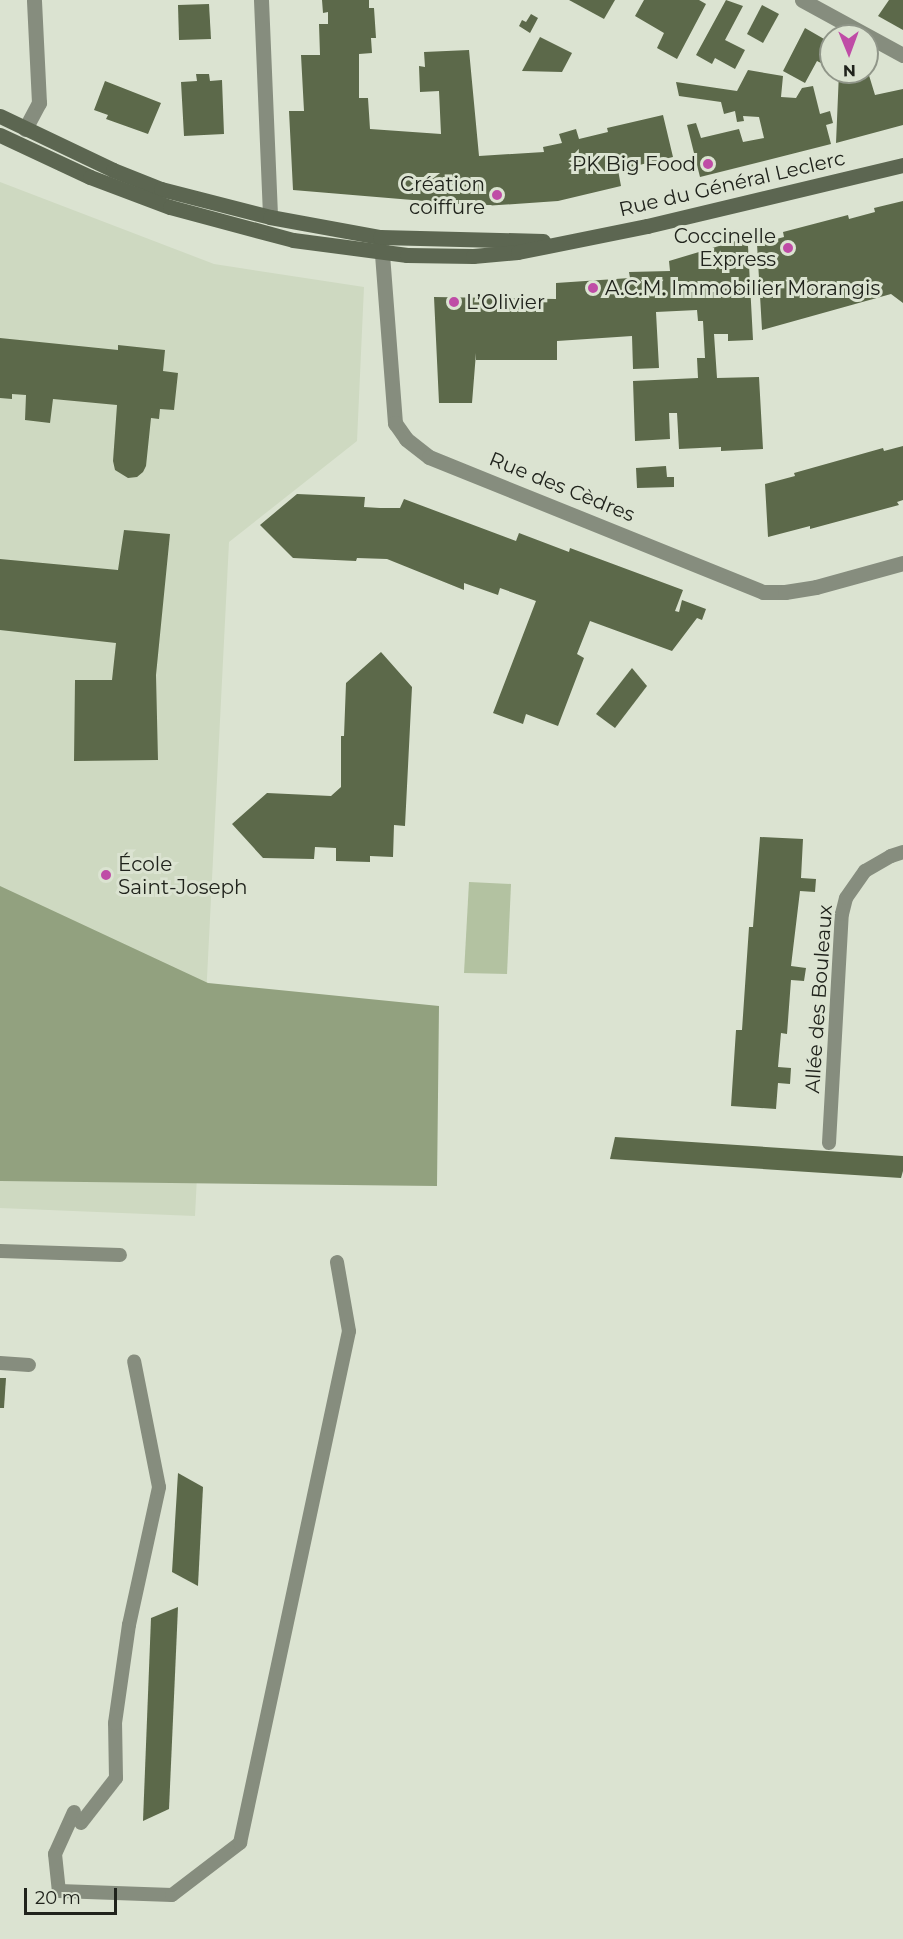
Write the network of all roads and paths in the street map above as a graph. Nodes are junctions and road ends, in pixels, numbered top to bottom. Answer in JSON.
{"nodes":[{"id":1,"x":34,"y":0,"type":"edge"},
{"id":2,"x":261,"y":0,"type":"edge"},
{"id":3,"x":802,"y":0,"type":"edge"},
{"id":4,"x":903,"y":55,"type":"edge"},
{"id":5,"x":0,"y":116,"type":"edge"},
{"id":6,"x":25,"y":129,"type":"junction"},
{"id":7,"x":0,"y":135,"type":"edge"},
{"id":8,"x":18,"y":143,"type":"junction"},
{"id":9,"x":903,"y":165,"type":"edge"},
{"id":10,"x":270,"y":217,"type":"junction"},
{"id":11,"x":271,"y":234,"type":"junction"},
{"id":12,"x":380,"y":237,"type":"junction"},
{"id":13,"x":570,"y":241,"type":"junction"},
{"id":14,"x":381,"y":253,"type":"junction"},
{"id":15,"x":903,"y":563,"type":"edge"},
{"id":16,"x":903,"y":852,"type":"edge"},
{"id":17,"x":829,"y":1143,"type":"dead end"},
{"id":18,"x":0,"y":1251,"type":"edge"},
{"id":19,"x":120,"y":1255,"type":"dead end"},
{"id":20,"x":337,"y":1262,"type":"dead end"},
{"id":21,"x":134,"y":1361,"type":"dead end"},
{"id":22,"x":0,"y":1363,"type":"edge"},
{"id":23,"x":29,"y":1365,"type":"dead end"}],
"edges":[{"from":1,"to":6,"type":"street"},
{"from":2,"to":10,"type":"street"},
{"from":3,"to":4,"type":"street"},
{"from":5,"to":6,"type":"main road","name":"Rue du Général Leclerc"},
{"from":6,"to":8,"type":"main road"},
{"from":6,"to":10,"type":"main road","name":"Rue du Général Leclerc"},
{"from":7,"to":8,"type":"main road","name":"Rue du Général Leclerc"},
{"from":8,"to":11,"type":"main road","name":"Rue du Général Leclerc"},
{"from":9,"to":13,"type":"main road","name":"Rue du Général Leclerc"},
{"from":10,"to":11,"type":"main road"},
{"from":10,"to":12,"type":"main road","name":"Rue du Général Leclerc"},
{"from":11,"to":14,"type":"main road","name":"Rue du Général Leclerc"},
{"from":12,"to":13,"type":"main road","name":"Rue du Général Leclerc"},
{"from":12,"to":14,"type":"street","name":"Rue des Cèdres"},
{"from":13,"to":14,"type":"main road","name":"Rue du Général Leclerc"},
{"from":14,"to":15,"type":"street","name":"Rue des Cèdres"},
{"from":16,"to":17,"type":"lane","name":"Allée des Bouleaux"},
{"from":18,"to":19,"type":"lane"},
{"from":20,"to":21,"type":"lane"},
{"from":22,"to":23,"type":"lane"}]}
